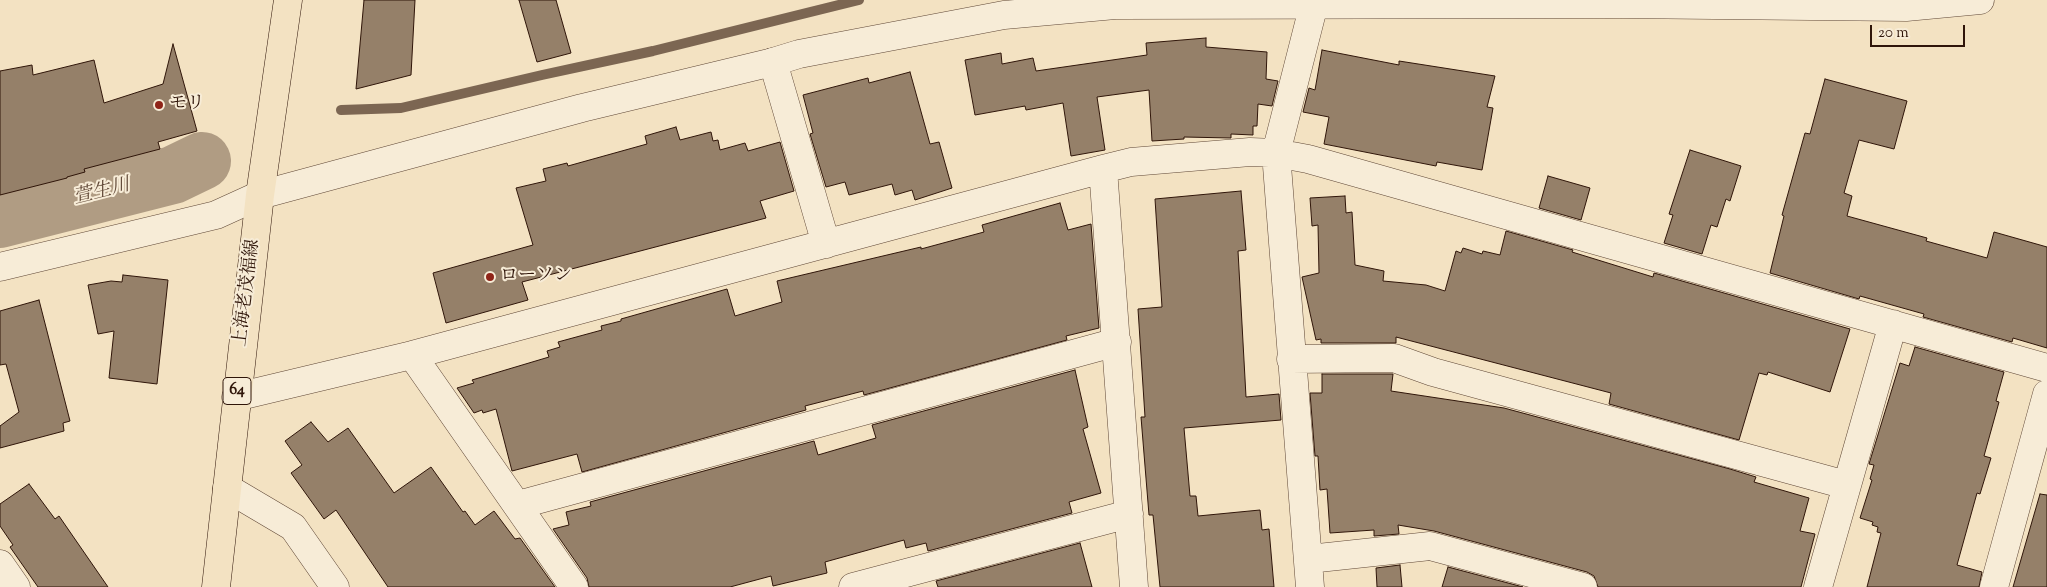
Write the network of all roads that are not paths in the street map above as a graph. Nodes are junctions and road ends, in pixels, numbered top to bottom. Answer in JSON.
{"nodes":[{"id":1,"x":288,"y":0,"type":"edge"},
{"id":2,"x":1980,"y":0,"type":"edge"},
{"id":3,"x":1454,"y":2,"type":"edge"},
{"id":4,"x":1314,"y":4,"type":"junction"},
{"id":5,"x":774,"y":62,"type":"junction"},
{"id":6,"x":1276,"y":153,"type":"junction"},
{"id":7,"x":1103,"y":169,"type":"junction"},
{"id":8,"x":260,"y":195,"type":"junction"},
{"id":9,"x":826,"y":244,"type":"junction"},
{"id":10,"x":0,"y":267,"type":"edge"},
{"id":11,"x":1893,"y":324,"type":"junction"},
{"id":12,"x":1117,"y":342,"type":"junction"},
{"id":13,"x":412,"y":355,"type":"junction"},
{"id":14,"x":1291,"y":359,"type":"junction"},
{"id":15,"x":2047,"y":368,"type":"edge"},
{"id":16,"x":2047,"y":394,"type":"edge"},
{"id":17,"x":236,"y":398,"type":"junction"},
{"id":18,"x":1846,"y":485,"type":"junction"},
{"id":19,"x":227,"y":488,"type":"junction"},
{"id":20,"x":518,"y":505,"type":"junction"},
{"id":21,"x":1129,"y":514,"type":"junction"},
{"id":22,"x":1309,"y":559,"type":"junction"},
{"id":23,"x":0,"y":564,"type":"edge"},
{"id":24,"x":16,"y":587,"type":"edge"},
{"id":25,"x":216,"y":587,"type":"edge"},
{"id":26,"x":334,"y":587,"type":"edge"},
{"id":27,"x":574,"y":587,"type":"edge"},
{"id":28,"x":853,"y":587,"type":"edge"},
{"id":29,"x":1134,"y":587,"type":"edge"},
{"id":30,"x":1310,"y":587,"type":"edge"},
{"id":31,"x":1583,"y":587,"type":"edge"},
{"id":32,"x":1818,"y":587,"type":"edge"},
{"id":33,"x":1994,"y":587,"type":"edge"}],
"edges":[{"from":1,"to":8,"type":"main road","name":"上海老茂福線","number":"64"},
{"from":2,"to":3,"type":"street"},
{"from":3,"to":4,"type":"street"},
{"from":4,"to":5,"type":"street"},
{"from":4,"to":6,"type":"street"},
{"from":5,"to":8,"type":"street"},
{"from":5,"to":9,"type":"street"},
{"from":6,"to":7,"type":"street"},
{"from":6,"to":11,"type":"street"},
{"from":6,"to":14,"type":"street"},
{"from":7,"to":9,"type":"street"},
{"from":7,"to":12,"type":"street"},
{"from":8,"to":10,"type":"street"},
{"from":8,"to":17,"type":"main road","name":"上海老茂福線","number":"64"},
{"from":9,"to":13,"type":"street"},
{"from":11,"to":15,"type":"street"},
{"from":11,"to":18,"type":"street"},
{"from":12,"to":20,"type":"street"},
{"from":12,"to":21,"type":"street"},
{"from":13,"to":17,"type":"street"},
{"from":13,"to":20,"type":"street"},
{"from":14,"to":18,"type":"street"},
{"from":14,"to":22,"type":"street"},
{"from":16,"to":33,"type":"street"},
{"from":17,"to":19,"type":"main road","name":"上海老茂福線","number":"64"},
{"from":18,"to":32,"type":"street"},
{"from":19,"to":25,"type":"main road","name":"上海老茂福線","number":"64"},
{"from":19,"to":26,"type":"street"},
{"from":20,"to":27,"type":"street"},
{"from":21,"to":28,"type":"street"},
{"from":21,"to":29,"type":"street"},
{"from":22,"to":30,"type":"street"},
{"from":22,"to":31,"type":"street"},
{"from":23,"to":24,"type":"street"}]}
